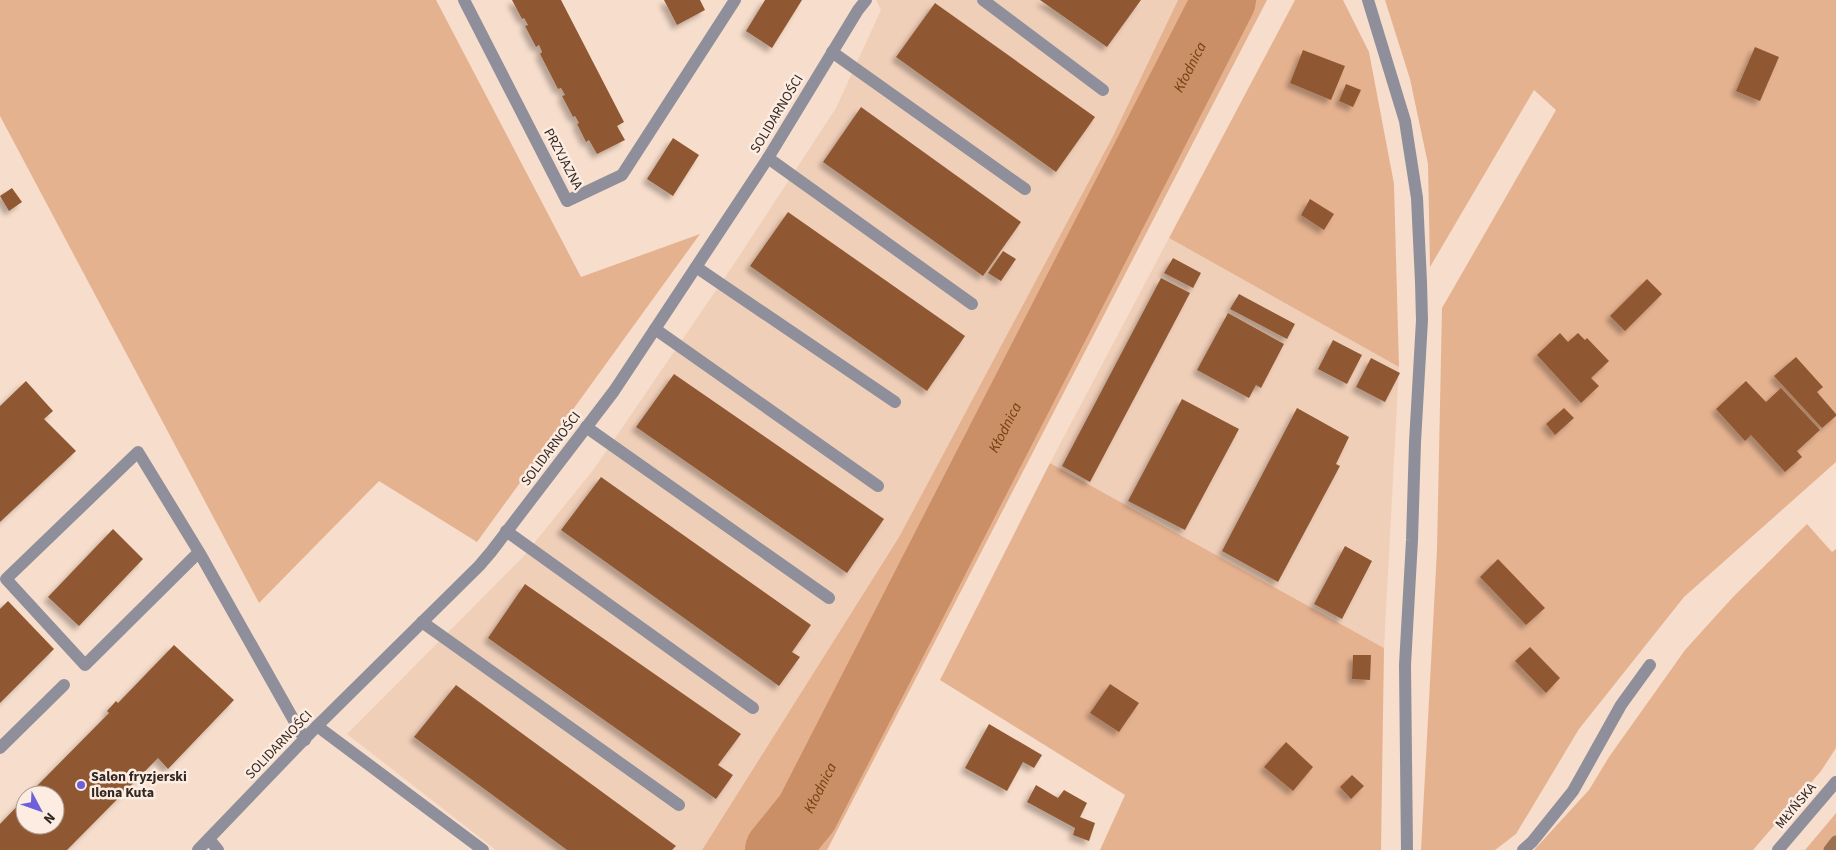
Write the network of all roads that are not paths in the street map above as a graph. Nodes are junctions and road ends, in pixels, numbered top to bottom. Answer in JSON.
{"nodes":[{"id":1,"x":464,"y":0,"type":"edge"},
{"id":2,"x":735,"y":0,"type":"edge"},
{"id":3,"x":983,"y":0,"type":"edge"},
{"id":4,"x":1368,"y":0,"type":"edge"},
{"id":5,"x":859,"y":3,"type":"edge"},
{"id":6,"x":832,"y":52,"type":"junction"},
{"id":7,"x":1103,"y":90,"type":"dead end"},
{"id":8,"x":768,"y":158,"type":"junction"},
{"id":9,"x":1025,"y":188,"type":"dead end"},
{"id":10,"x":696,"y":267,"type":"junction"},
{"id":11,"x":972,"y":304,"type":"dead end"},
{"id":12,"x":655,"y":329,"type":"junction"},
{"id":13,"x":896,"y":402,"type":"dead end"},
{"id":14,"x":586,"y":428,"type":"junction"},
{"id":15,"x":878,"y":486,"type":"dead end"},
{"id":16,"x":506,"y":531,"type":"junction"},
{"id":17,"x":198,"y":552,"type":"junction"},
{"id":18,"x":829,"y":598,"type":"dead end"},
{"id":19,"x":422,"y":622,"type":"junction"},
{"id":20,"x":1650,"y":665,"type":"dead end"},
{"id":21,"x":64,"y":685,"type":"dead end"},
{"id":22,"x":754,"y":708,"type":"dead end"},
{"id":23,"x":317,"y":726,"type":"junction"},
{"id":24,"x":304,"y":740,"type":"junction"},
{"id":25,"x":0,"y":748,"type":"edge"},
{"id":26,"x":1836,"y":782,"type":"edge"},
{"id":27,"x":679,"y":805,"type":"dead end"},
{"id":28,"x":209,"y":840,"type":"junction"},
{"id":29,"x":198,"y":850,"type":"edge"},
{"id":30,"x":218,"y":850,"type":"edge"},
{"id":31,"x":482,"y":850,"type":"edge"},
{"id":32,"x":1408,"y":850,"type":"edge"},
{"id":33,"x":1523,"y":850,"type":"edge"},
{"id":34,"x":1778,"y":850,"type":"edge"}],
"edges":[{"from":1,"to":2,"type":"street","name":"PRZYJAZNA"},
{"from":3,"to":7,"type":"street"},
{"from":4,"to":32,"type":"street"},
{"from":5,"to":6,"type":"street","name":"SOLIDARNOŚCI"},
{"from":6,"to":8,"type":"street","name":"SOLIDARNOŚCI"},
{"from":6,"to":9,"type":"street"},
{"from":8,"to":10,"type":"street","name":"SOLIDARNOŚCI"},
{"from":8,"to":11,"type":"street"},
{"from":10,"to":12,"type":"street","name":"SOLIDARNOŚCI"},
{"from":10,"to":13,"type":"street"},
{"from":12,"to":14,"type":"street","name":"SOLIDARNOŚCI"},
{"from":12,"to":15,"type":"street"},
{"from":14,"to":16,"type":"street","name":"SOLIDARNOŚCI"},
{"from":14,"to":18,"type":"street"},
{"from":16,"to":19,"type":"street","name":"SOLIDARNOŚCI"},
{"from":16,"to":22,"type":"street"},
{"from":17,"to":17,"type":"street"},
{"from":17,"to":24,"type":"street"},
{"from":19,"to":23,"type":"street","name":"SOLIDARNOŚCI"},
{"from":19,"to":27,"type":"street"},
{"from":20,"to":33,"type":"street"},
{"from":21,"to":25,"type":"street"},
{"from":23,"to":24,"type":"street","name":"SOLIDARNOŚCI"},
{"from":23,"to":31,"type":"street"},
{"from":24,"to":28,"type":"street","name":"SOLIDARNOŚCI"},
{"from":26,"to":34,"type":"street","name":"MŁYŃSKA"},
{"from":28,"to":29,"type":"street","name":"SOLIDARNOŚCI"},
{"from":28,"to":30,"type":"street"}]}
